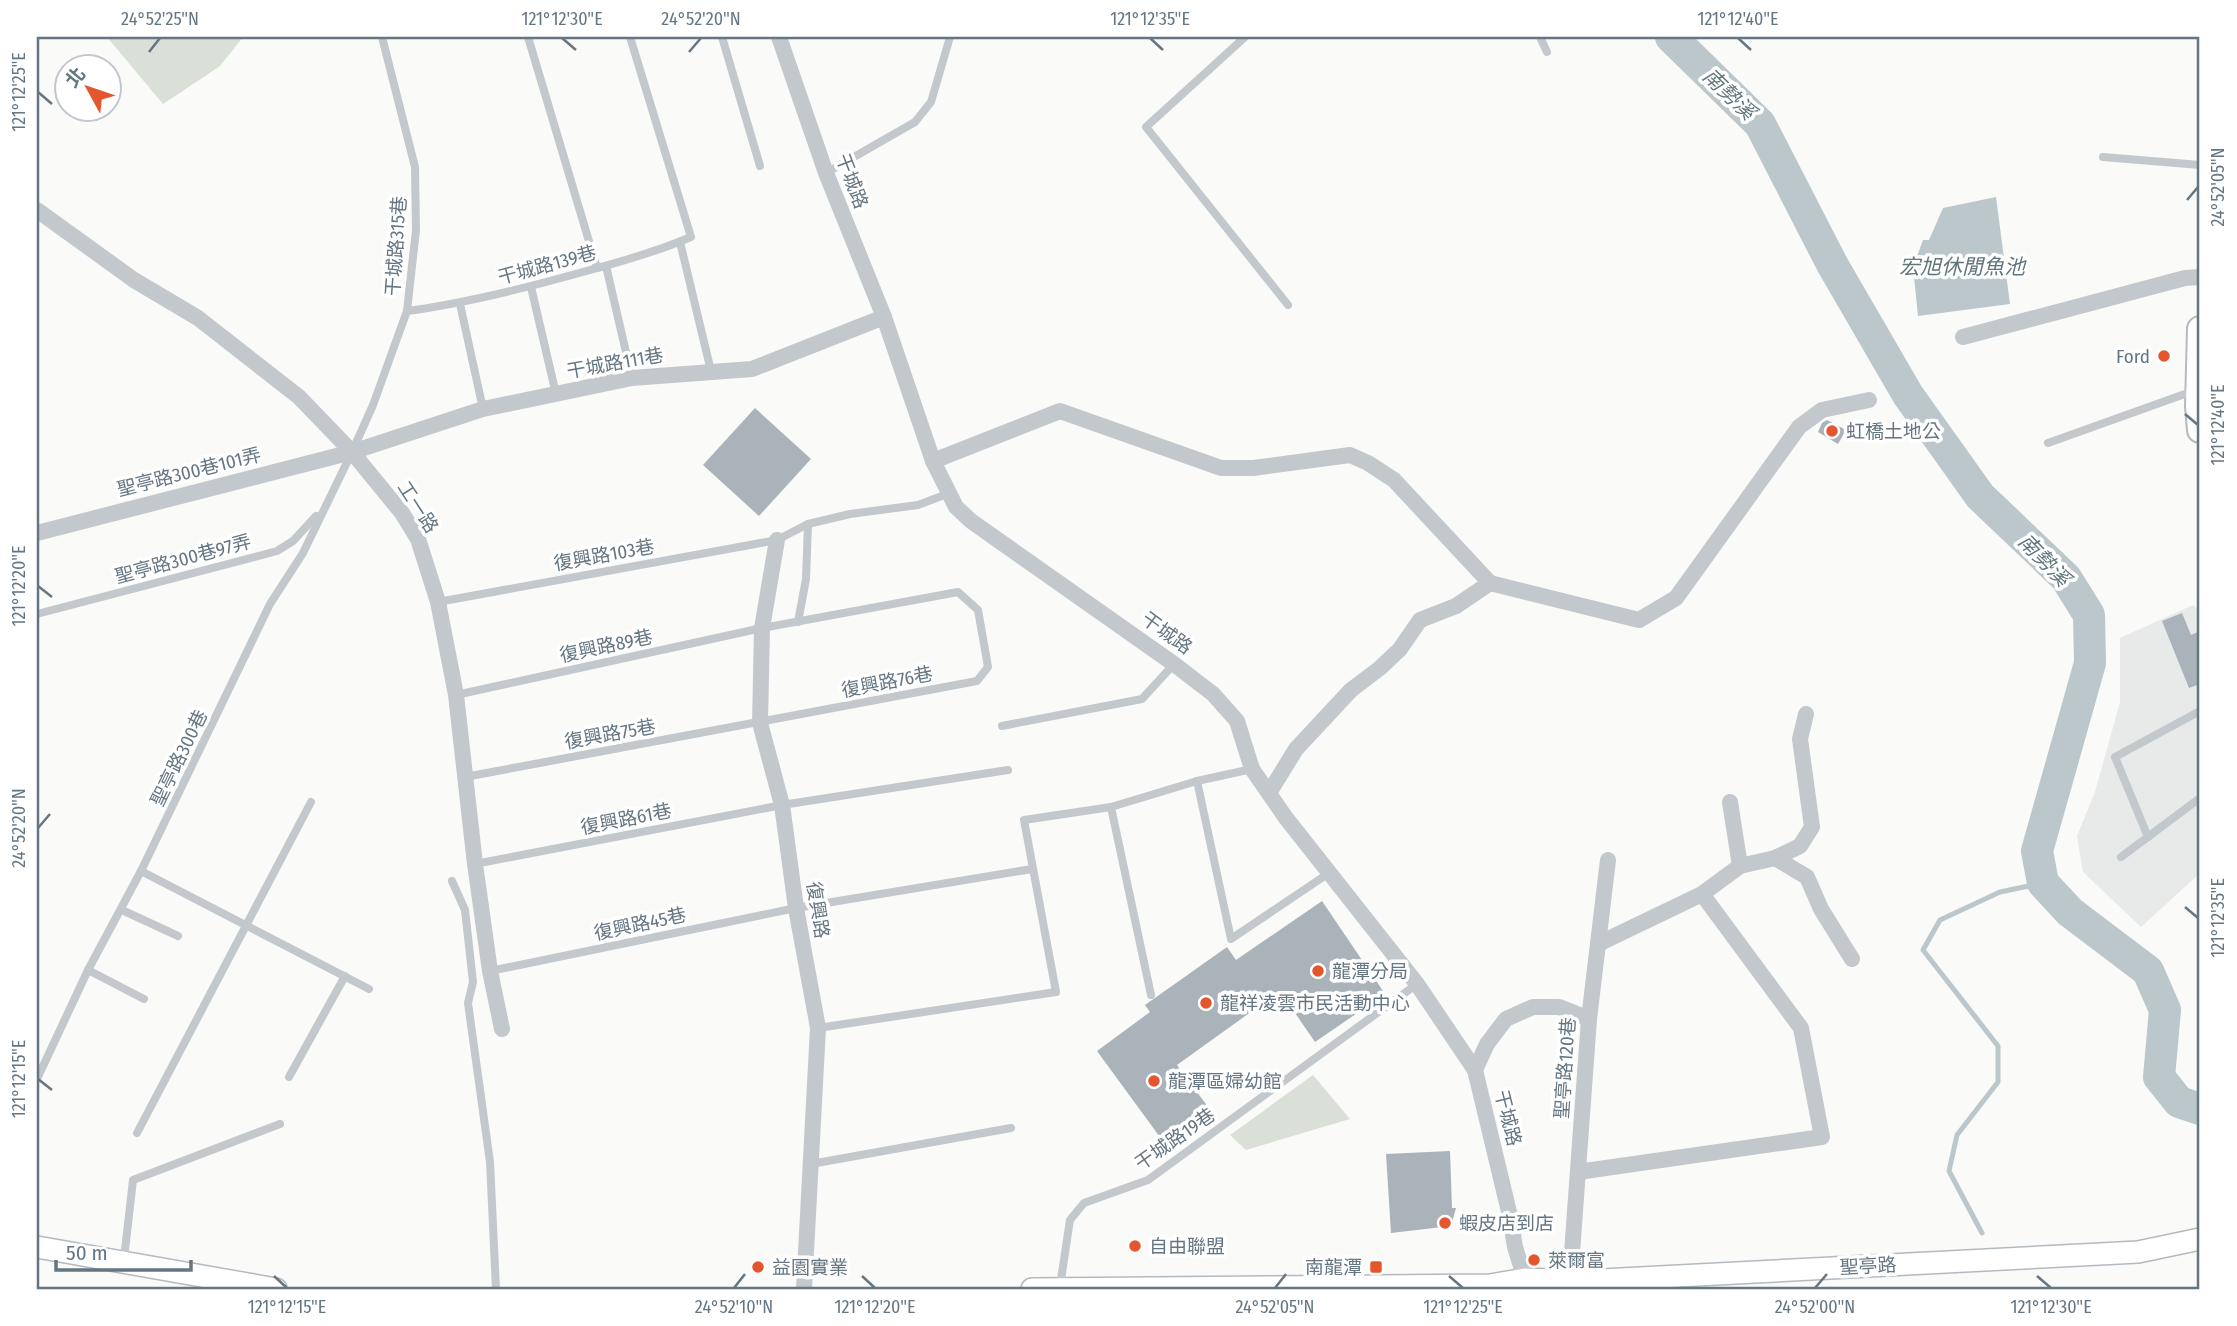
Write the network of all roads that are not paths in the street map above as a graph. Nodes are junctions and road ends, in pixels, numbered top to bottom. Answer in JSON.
{"nodes":[{"id":1,"x":382,"y":37,"type":"edge"},
{"id":2,"x":528,"y":37,"type":"edge"},
{"id":3,"x":630,"y":37,"type":"edge"},
{"id":4,"x":722,"y":37,"type":"edge"},
{"id":5,"x":779,"y":37,"type":"edge"},
{"id":6,"x":950,"y":37,"type":"edge"},
{"id":7,"x":1245,"y":37,"type":"edge"},
{"id":8,"x":1540,"y":37,"type":"edge"},
{"id":9,"x":1547,"y":52,"type":"dead end"},
{"id":10,"x":2103,"y":157,"type":"dead end"},
{"id":11,"x":2200,"y":164,"type":"edge"},
{"id":12,"x":761,"y":166,"type":"dead end"},
{"id":13,"x":826,"y":173,"type":"junction"},
{"id":14,"x":37,"y":210,"type":"edge"},
{"id":15,"x":680,"y":242,"type":"junction"},
{"id":16,"x":602,"y":267,"type":"junction"},
{"id":17,"x":2200,"y":277,"type":"edge"},
{"id":18,"x":531,"y":287,"type":"junction"},
{"id":19,"x":460,"y":304,"type":"junction"},
{"id":20,"x":1288,"y":305,"type":"dead end"},
{"id":21,"x":407,"y":311,"type":"junction"},
{"id":22,"x":884,"y":317,"type":"junction"},
{"id":23,"x":2200,"y":329,"type":"edge"},
{"id":24,"x":1963,"y":337,"type":"dead end"},
{"id":25,"x":711,"y":370,"type":"junction"},
{"id":26,"x":632,"y":378,"type":"junction"},
{"id":27,"x":2199,"y":389,"type":"edge"},
{"id":28,"x":556,"y":394,"type":"junction"},
{"id":29,"x":1869,"y":400,"type":"dead end"},
{"id":30,"x":482,"y":409,"type":"junction"},
{"id":31,"x":2200,"y":430,"type":"edge"},
{"id":32,"x":2049,"y":443,"type":"dead end"},
{"id":33,"x":352,"y":452,"type":"junction"},
{"id":34,"x":933,"y":461,"type":"junction"},
{"id":35,"x":947,"y":494,"type":"junction"},
{"id":36,"x":323,"y":509,"type":"junction"},
{"id":37,"x":808,"y":524,"type":"junction"},
{"id":38,"x":37,"y":533,"type":"edge"},
{"id":39,"x":777,"y":540,"type":"junction"},
{"id":40,"x":1490,"y":583,"type":"junction"},
{"id":41,"x":438,"y":602,"type":"junction"},
{"id":42,"x":37,"y":614,"type":"edge"},
{"id":43,"x":798,"y":622,"type":"junction"},
{"id":44,"x":762,"y":628,"type":"junction"},
{"id":45,"x":985,"y":640,"type":"joint"},
{"id":46,"x":1174,"y":664,"type":"junction"},
{"id":47,"x":456,"y":695,"type":"junction"},
{"id":48,"x":2200,"y":712,"type":"edge"},
{"id":49,"x":1806,"y":714,"type":"dead end"},
{"id":50,"x":760,"y":723,"type":"junction"},
{"id":51,"x":1002,"y":726,"type":"dead end"},
{"id":52,"x":1252,"y":769,"type":"junction"},
{"id":53,"x":1008,"y":770,"type":"dead end"},
{"id":54,"x":465,"y":777,"type":"junction"},
{"id":55,"x":1197,"y":781,"type":"junction"},
{"id":56,"x":1269,"y":793,"type":"junction"},
{"id":57,"x":2200,"y":798,"type":"edge"},
{"id":58,"x":311,"y":802,"type":"dead end"},
{"id":59,"x":1730,"y":802,"type":"dead end"},
{"id":60,"x":782,"y":805,"type":"junction"},
{"id":61,"x":1111,"y":807,"type":"junction"},
{"id":62,"x":2148,"y":837,"type":"junction"},
{"id":63,"x":2121,"y":857,"type":"dead end"},
{"id":64,"x":1775,"y":858,"type":"junction"},
{"id":65,"x":1608,"y":860,"type":"dead end"},
{"id":66,"x":475,"y":864,"type":"junction"},
{"id":67,"x":1740,"y":866,"type":"junction"},
{"id":68,"x":1032,"y":869,"type":"junction"},
{"id":69,"x":141,"y":871,"type":"junction"},
{"id":70,"x":1329,"y":873,"type":"junction"},
{"id":71,"x":452,"y":881,"type":"dead end"},
{"id":72,"x":1702,"y":894,"type":"junction"},
{"id":73,"x":796,"y":908,"type":"junction"},
{"id":74,"x":122,"y":909,"type":"junction"},
{"id":75,"x":246,"y":927,"type":"junction"},
{"id":76,"x":178,"y":936,"type":"dead end"},
{"id":77,"x":1598,"y":944,"type":"junction"},
{"id":78,"x":1852,"y":959,"type":"dead end"},
{"id":79,"x":88,"y":970,"type":"junction"},
{"id":80,"x":490,"y":971,"type":"junction"},
{"id":81,"x":345,"y":976,"type":"junction"},
{"id":82,"x":1417,"y":984,"type":"junction"},
{"id":83,"x":369,"y":989,"type":"dead end"},
{"id":84,"x":1151,"y":995,"type":"dead end"},
{"id":85,"x":144,"y":999,"type":"dead end"},
{"id":86,"x":1589,"y":1019,"type":"junction"},
{"id":87,"x":818,"y":1028,"type":"junction"},
{"id":88,"x":502,"y":1029,"type":"dead end"},
{"id":89,"x":1475,"y":1070,"type":"junction"},
{"id":90,"x":289,"y":1077,"type":"dead end"},
{"id":91,"x":37,"y":1079,"type":"edge"},
{"id":92,"x":279,"y":1124,"type":"dead end"},
{"id":93,"x":1011,"y":1128,"type":"dead end"},
{"id":94,"x":136,"y":1133,"type":"dead end"},
{"id":95,"x":811,"y":1164,"type":"junction"},
{"id":96,"x":1578,"y":1172,"type":"junction"},
{"id":97,"x":2200,"y":1239,"type":"edge"},
{"id":98,"x":37,"y":1247,"type":"edge"},
{"id":99,"x":124,"y":1262,"type":"junction"},
{"id":100,"x":1570,"y":1280,"type":"junction"},
{"id":101,"x":1529,"y":1284,"type":"edge"},
{"id":102,"x":1487,"y":1287,"type":"edge"},
{"id":103,"x":1060,"y":1288,"type":"edge"},
{"id":104,"x":275,"y":1289,"type":"edge"},
{"id":105,"x":495,"y":1289,"type":"edge"},
{"id":106,"x":804,"y":1289,"type":"edge"},
{"id":107,"x":1032,"y":1289,"type":"edge"}],
"edges":[{"from":1,"to":21,"type":"lane","name":"干城路315巷"},
{"from":2,"to":16,"type":"lane"},
{"from":3,"to":15,"type":"lane","name":"干城路139巷"},
{"from":4,"to":12,"type":"lane"},
{"from":5,"to":13,"type":"street","name":"干城路"},
{"from":6,"to":13,"type":"lane"},
{"from":7,"to":20,"type":"lane"},
{"from":8,"to":9,"type":"lane"},
{"from":10,"to":11,"type":"lane"},
{"from":13,"to":22,"type":"street","name":"干城路"},
{"from":14,"to":33,"type":"street","name":"工一路"},
{"from":15,"to":16,"type":"lane","name":"干城路139巷"},
{"from":15,"to":25,"type":"lane"},
{"from":16,"to":18,"type":"lane","name":"干城路139巷"},
{"from":16,"to":26,"type":"lane"},
{"from":17,"to":24,"type":"street"},
{"from":18,"to":19,"type":"lane","name":"干城路139巷"},
{"from":18,"to":28,"type":"lane"},
{"from":19,"to":21,"type":"lane","name":"干城路139巷"},
{"from":19,"to":30,"type":"lane"},
{"from":21,"to":33,"type":"lane","name":"干城路315巷"},
{"from":22,"to":25,"type":"street","name":"干城路111巷"},
{"from":22,"to":34,"type":"street","name":"干城路"},
{"from":23,"to":27,"type":"main road"},
{"from":25,"to":26,"type":"street","name":"干城路111巷"},
{"from":26,"to":28,"type":"street","name":"干城路111巷"},
{"from":27,"to":31,"type":"main road"},
{"from":27,"to":32,"type":"lane"},
{"from":28,"to":30,"type":"street","name":"干城路111巷"},
{"from":29,"to":40,"type":"street"},
{"from":30,"to":33,"type":"street","name":"干城路111巷"},
{"from":33,"to":36,"type":"lane","name":"聖亭路300巷"},
{"from":33,"to":38,"type":"street","name":"聖亭路300巷101弄"},
{"from":33,"to":41,"type":"street","name":"工一路"},
{"from":34,"to":35,"type":"street","name":"干城路"},
{"from":34,"to":40,"type":"street"},
{"from":35,"to":37,"type":"lane","name":"復興路103巷"},
{"from":35,"to":46,"type":"street","name":"干城路"},
{"from":36,"to":42,"type":"lane","name":"聖亭路300巷97弄"},
{"from":36,"to":69,"type":"lane","name":"聖亭路300巷"},
{"from":37,"to":39,"type":"lane","name":"復興路103巷"},
{"from":37,"to":43,"type":"lane"},
{"from":39,"to":41,"type":"lane","name":"復興路103巷"},
{"from":39,"to":44,"type":"street","name":"復興路"},
{"from":40,"to":56,"type":"street"},
{"from":41,"to":47,"type":"street","name":"工一路"},
{"from":43,"to":44,"type":"lane","name":"復興路89巷"},
{"from":43,"to":45,"type":"lane","name":"復興路89巷"},
{"from":44,"to":47,"type":"lane","name":"復興路89巷"},
{"from":44,"to":50,"type":"street","name":"復興路"},
{"from":45,"to":50,"type":"lane","name":"復興路76巷"},
{"from":46,"to":51,"type":"lane"},
{"from":46,"to":52,"type":"street","name":"干城路"},
{"from":47,"to":54,"type":"street","name":"工一路"},
{"from":48,"to":62,"type":"lane"},
{"from":49,"to":64,"type":"street"},
{"from":50,"to":54,"type":"lane","name":"復興路75巷"},
{"from":50,"to":60,"type":"street","name":"復興路"},
{"from":52,"to":55,"type":"lane"},
{"from":52,"to":56,"type":"street","name":"干城路"},
{"from":53,"to":60,"type":"lane","name":"復興路61巷"},
{"from":54,"to":66,"type":"street","name":"工一路"},
{"from":55,"to":61,"type":"lane"},
{"from":55,"to":70,"type":"lane"},
{"from":56,"to":70,"type":"street","name":"干城路"},
{"from":57,"to":62,"type":"lane"},
{"from":58,"to":75,"type":"lane"},
{"from":59,"to":67,"type":"street"},
{"from":60,"to":66,"type":"lane","name":"復興路61巷"},
{"from":60,"to":73,"type":"street","name":"復興路"},
{"from":61,"to":68,"type":"lane"},
{"from":61,"to":84,"type":"lane"},
{"from":62,"to":63,"type":"lane"},
{"from":64,"to":67,"type":"street"},
{"from":64,"to":78,"type":"street"},
{"from":65,"to":77,"type":"street","name":"聖亭路120巷"},
{"from":66,"to":80,"type":"street","name":"工一路"},
{"from":67,"to":72,"type":"street"},
{"from":68,"to":73,"type":"lane","name":"復興路45巷"},
{"from":68,"to":87,"type":"lane"},
{"from":69,"to":74,"type":"lane","name":"聖亭路300巷"},
{"from":69,"to":75,"type":"lane"},
{"from":70,"to":82,"type":"street","name":"干城路"},
{"from":71,"to":105,"type":"lane"},
{"from":72,"to":77,"type":"street"},
{"from":72,"to":96,"type":"street"},
{"from":73,"to":80,"type":"lane","name":"復興路45巷"},
{"from":73,"to":87,"type":"street","name":"復興路"},
{"from":74,"to":76,"type":"lane"},
{"from":74,"to":79,"type":"lane","name":"聖亭路300巷"},
{"from":75,"to":81,"type":"lane"},
{"from":75,"to":94,"type":"lane"},
{"from":77,"to":86,"type":"street","name":"聖亭路120巷"},
{"from":79,"to":85,"type":"lane"},
{"from":79,"to":91,"type":"lane","name":"聖亭路300巷"},
{"from":80,"to":88,"type":"street","name":"工一路"},
{"from":81,"to":83,"type":"lane"},
{"from":81,"to":90,"type":"lane"},
{"from":82,"to":89,"type":"street","name":"干城路"},
{"from":82,"to":103,"type":"lane","name":"干城路19巷"},
{"from":86,"to":89,"type":"street"},
{"from":86,"to":96,"type":"street","name":"聖亭路120巷"},
{"from":87,"to":95,"type":"street","name":"復興路"},
{"from":89,"to":101,"type":"street","name":"干城路"},
{"from":92,"to":99,"type":"lane"},
{"from":93,"to":95,"type":"lane"},
{"from":95,"to":106,"type":"street","name":"復興路"},
{"from":96,"to":100,"type":"street","name":"聖亭路120巷"},
{"from":97,"to":100,"type":"street","name":"聖亭路"},
{"from":98,"to":99,"type":"street"},
{"from":99,"to":104,"type":"street"},
{"from":100,"to":101,"type":"street","name":"聖亭路"},
{"from":101,"to":102,"type":"street","name":"聖亭路"},
{"from":102,"to":103,"type":"street","name":"聖亭路"},
{"from":103,"to":107,"type":"street","name":"聖亭路"}]}
